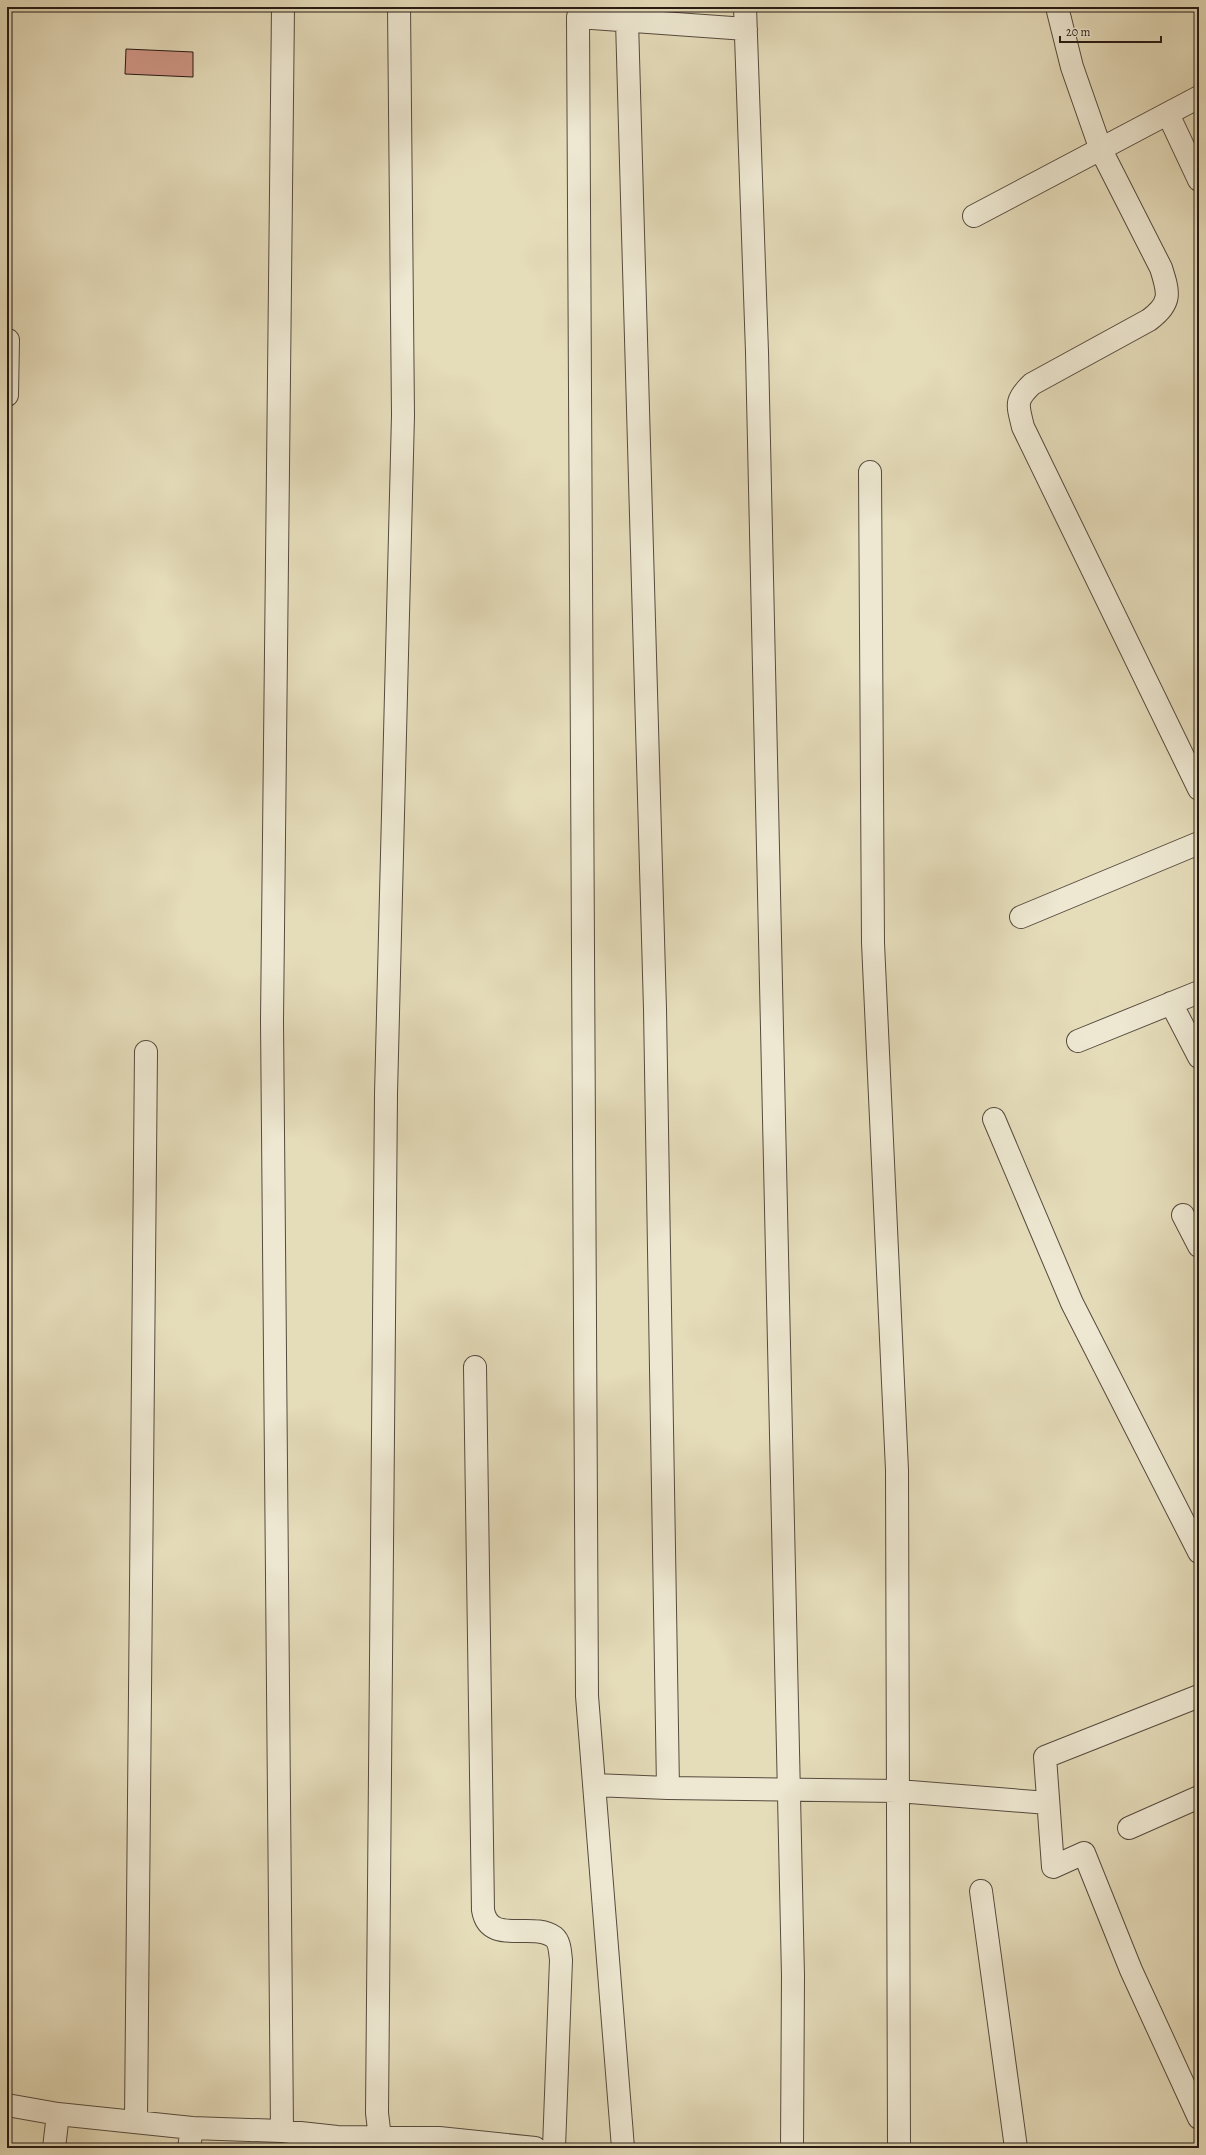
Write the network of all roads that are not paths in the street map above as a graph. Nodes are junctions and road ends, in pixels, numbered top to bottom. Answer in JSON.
{"nodes":[{"id":1,"x":283,"y":7,"type":"edge"},
{"id":2,"x":399,"y":7,"type":"edge"},
{"id":3,"x":745,"y":7,"type":"edge"},
{"id":4,"x":1057,"y":7,"type":"edge"},
{"id":5,"x":627,"y":21,"type":"junction"},
{"id":6,"x":746,"y":29,"type":"junction"},
{"id":7,"x":1199,"y":97,"type":"edge"},
{"id":8,"x":1168,"y":114,"type":"junction"},
{"id":9,"x":1101,"y":150,"type":"junction"},
{"id":10,"x":1199,"y":180,"type":"edge"},
{"id":11,"x":974,"y":216,"type":"dead end"},
{"id":12,"x":8,"y":340,"type":"edge"},
{"id":13,"x":7,"y":395,"type":"edge"},
{"id":14,"x":870,"y":472,"type":"dead end"},
{"id":15,"x":1199,"y":789,"type":"edge"},
{"id":16,"x":1199,"y":843,"type":"edge"},
{"id":17,"x":1021,"y":917,"type":"dead end"},
{"id":18,"x":1199,"y":992,"type":"edge"},
{"id":19,"x":1171,"y":1003,"type":"junction"},
{"id":20,"x":1078,"y":1041,"type":"dead end"},
{"id":21,"x":146,"y":1052,"type":"dead end"},
{"id":22,"x":1199,"y":1057,"type":"edge"},
{"id":23,"x":994,"y":1120,"type":"dead end"},
{"id":24,"x":1183,"y":1215,"type":"dead end"},
{"id":25,"x":1199,"y":1246,"type":"edge"},
{"id":26,"x":475,"y":1367,"type":"dead end"},
{"id":27,"x":1199,"y":1552,"type":"edge"},
{"id":28,"x":1199,"y":1696,"type":"edge"},
{"id":29,"x":594,"y":1785,"type":"junction"},
{"id":30,"x":668,"y":1788,"type":"junction"},
{"id":31,"x":789,"y":1789,"type":"junction"},
{"id":32,"x":898,"y":1791,"type":"junction"},
{"id":33,"x":1199,"y":1797,"type":"edge"},
{"id":34,"x":1048,"y":1803,"type":"junction"},
{"id":35,"x":1129,"y":1828,"type":"dead end"},
{"id":36,"x":981,"y":1890,"type":"dead end"},
{"id":37,"x":7,"y":2105,"type":"edge"},
{"id":38,"x":58,"y":2114,"type":"junction"},
{"id":39,"x":1199,"y":2118,"type":"edge"},
{"id":40,"x":136,"y":2120,"type":"junction"},
{"id":41,"x":282,"y":2131,"type":"junction"},
{"id":42,"x":190,"y":2138,"type":"edge"},
{"id":43,"x":380,"y":2138,"type":"junction"},
{"id":44,"x":337,"y":2142,"type":"edge"},
{"id":45,"x":439,"y":2143,"type":"edge"},
{"id":46,"x":54,"y":2148,"type":"edge"},
{"id":47,"x":531,"y":2148,"type":"edge"},
{"id":48,"x":554,"y":2148,"type":"edge"},
{"id":49,"x":623,"y":2148,"type":"edge"},
{"id":50,"x":792,"y":2148,"type":"edge"},
{"id":51,"x":899,"y":2148,"type":"edge"},
{"id":52,"x":1016,"y":2148,"type":"edge"}],
"edges":[{"from":1,"to":41,"type":"street"},
{"from":2,"to":43,"type":"street"},
{"from":3,"to":6,"type":"street"},
{"from":4,"to":9,"type":"street"},
{"from":5,"to":6,"type":"street"},
{"from":5,"to":29,"type":"street"},
{"from":5,"to":30,"type":"street"},
{"from":6,"to":31,"type":"street"},
{"from":7,"to":8,"type":"street"},
{"from":8,"to":9,"type":"street"},
{"from":8,"to":10,"type":"street"},
{"from":9,"to":11,"type":"street"},
{"from":9,"to":15,"type":"street"},
{"from":12,"to":13,"type":"street"},
{"from":14,"to":32,"type":"street"},
{"from":16,"to":17,"type":"street"},
{"from":18,"to":19,"type":"street"},
{"from":19,"to":20,"type":"street"},
{"from":19,"to":22,"type":"street"},
{"from":21,"to":40,"type":"street"},
{"from":23,"to":27,"type":"street"},
{"from":24,"to":25,"type":"street"},
{"from":26,"to":48,"type":"street"},
{"from":28,"to":34,"type":"street"},
{"from":29,"to":30,"type":"street"},
{"from":29,"to":49,"type":"street"},
{"from":30,"to":31,"type":"street"},
{"from":31,"to":32,"type":"street"},
{"from":31,"to":50,"type":"street"},
{"from":32,"to":34,"type":"street"},
{"from":32,"to":51,"type":"street"},
{"from":33,"to":35,"type":"street"},
{"from":34,"to":39,"type":"street"},
{"from":36,"to":52,"type":"street"},
{"from":37,"to":38,"type":"street"},
{"from":38,"to":40,"type":"street"},
{"from":38,"to":46,"type":"street"},
{"from":40,"to":42,"type":"street"},
{"from":41,"to":42,"type":"street"},
{"from":41,"to":44,"type":"street"},
{"from":43,"to":44,"type":"street"},
{"from":43,"to":45,"type":"street"},
{"from":45,"to":47,"type":"street"}]}
